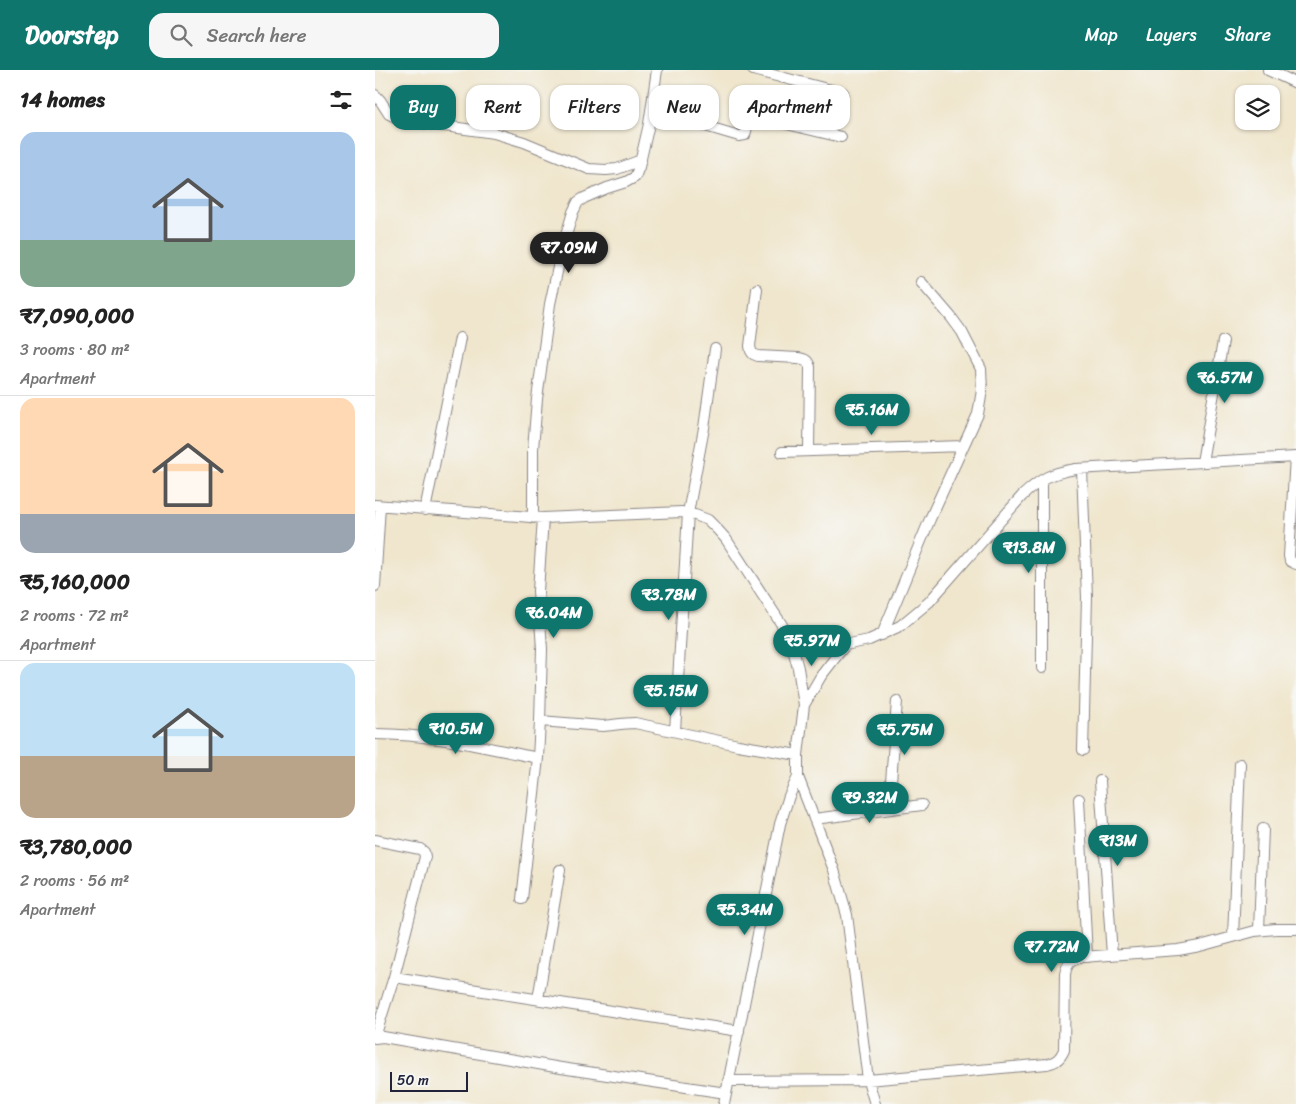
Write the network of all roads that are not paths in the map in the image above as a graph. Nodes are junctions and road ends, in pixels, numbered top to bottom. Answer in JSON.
{"nodes":[{"id":1,"x":657,"y":70,"type":"edge"},
{"id":2,"x":753,"y":70,"type":"edge"},
{"id":3,"x":1268,"y":70,"type":"edge"},
{"id":4,"x":1296,"y":83,"type":"edge"},
{"id":5,"x":655,"y":85,"type":"edge"},
{"id":6,"x":812,"y":85,"type":"edge"},
{"id":7,"x":375,"y":95,"type":"edge"},
{"id":8,"x":649,"y":120,"type":"edge"},
{"id":9,"x":719,"y":130,"type":"edge"},
{"id":10,"x":841,"y":138,"type":"dead end"},
{"id":11,"x":641,"y":160,"type":"junction"},
{"id":12,"x":921,"y":282,"type":"dead end"},
{"id":13,"x":757,"y":290,"type":"dead end"},
{"id":14,"x":460,"y":338,"type":"dead end"},
{"id":15,"x":1223,"y":341,"type":"dead end"},
{"id":16,"x":715,"y":349,"type":"dead end"},
{"id":17,"x":963,"y":446,"type":"junction"},
{"id":18,"x":809,"y":451,"type":"junction"},
{"id":19,"x":782,"y":452,"type":"dead end"},
{"id":20,"x":1296,"y":457,"type":"edge"},
{"id":21,"x":1202,"y":462,"type":"junction"},
{"id":22,"x":1082,"y":469,"type":"junction"},
{"id":23,"x":1042,"y":480,"type":"junction"},
{"id":24,"x":377,"y":506,"type":"edge"},
{"id":25,"x":425,"y":510,"type":"junction"},
{"id":26,"x":688,"y":513,"type":"junction"},
{"id":27,"x":538,"y":518,"type":"junction"},
{"id":28,"x":1296,"y":564,"type":"edge"},
{"id":29,"x":375,"y":586,"type":"edge"},
{"id":30,"x":882,"y":635,"type":"junction"},
{"id":31,"x":787,"y":636,"type":"junction"},
{"id":32,"x":845,"y":645,"type":"junction"},
{"id":33,"x":1042,"y":668,"type":"dead end"},
{"id":34,"x":897,"y":701,"type":"dead end"},
{"id":35,"x":804,"y":706,"type":"junction"},
{"id":36,"x":540,"y":721,"type":"junction"},
{"id":37,"x":675,"y":731,"type":"junction"},
{"id":38,"x":375,"y":734,"type":"edge"},
{"id":39,"x":1083,"y":750,"type":"dead end"},
{"id":40,"x":798,"y":755,"type":"junction"},
{"id":41,"x":537,"y":758,"type":"junction"},
{"id":42,"x":1240,"y":764,"type":"dead end"},
{"id":43,"x":798,"y":778,"type":"junction"},
{"id":44,"x":1100,"y":781,"type":"dead end"},
{"id":45,"x":1079,"y":799,"type":"dead end"},
{"id":46,"x":923,"y":805,"type":"dead end"},
{"id":47,"x":889,"y":809,"type":"junction"},
{"id":48,"x":814,"y":819,"type":"junction"},
{"id":49,"x":1263,"y":829,"type":"dead end"},
{"id":50,"x":375,"y":840,"type":"edge"},
{"id":51,"x":561,"y":870,"type":"dead end"},
{"id":52,"x":522,"y":899,"type":"dead end"},
{"id":53,"x":1296,"y":929,"type":"edge"},
{"id":54,"x":1259,"y":930,"type":"junction"},
{"id":55,"x":1233,"y":937,"type":"junction"},
{"id":56,"x":1112,"y":955,"type":"junction"},
{"id":57,"x":1087,"y":957,"type":"junction"},
{"id":58,"x":394,"y":977,"type":"junction"},
{"id":59,"x":538,"y":999,"type":"junction"},
{"id":60,"x":739,"y":1031,"type":"junction"},
{"id":61,"x":375,"y":1037,"type":"edge"},
{"id":62,"x":868,"y":1080,"type":"junction"},
{"id":63,"x":728,"y":1081,"type":"junction"},
{"id":64,"x":725,"y":1099,"type":"edge"},
{"id":65,"x":875,"y":1104,"type":"edge"}],
"edges":[{"from":1,"to":5,"type":"street"},
{"from":2,"to":6,"type":"street"},
{"from":3,"to":4,"type":"street"},
{"from":7,"to":11,"type":"street"},
{"from":8,"to":11,"type":"street"},
{"from":9,"to":10,"type":"street"},
{"from":11,"to":27,"type":"street"},
{"from":12,"to":17,"type":"street"},
{"from":13,"to":18,"type":"street"},
{"from":14,"to":25,"type":"street"},
{"from":15,"to":21,"type":"street"},
{"from":16,"to":26,"type":"street"},
{"from":17,"to":18,"type":"street"},
{"from":17,"to":30,"type":"street"},
{"from":18,"to":19,"type":"street"},
{"from":20,"to":21,"type":"street"},
{"from":20,"to":28,"type":"street"},
{"from":21,"to":22,"type":"street"},
{"from":22,"to":23,"type":"street"},
{"from":22,"to":39,"type":"street"},
{"from":23,"to":30,"type":"street"},
{"from":23,"to":33,"type":"street"},
{"from":24,"to":25,"type":"street"},
{"from":24,"to":29,"type":"street"},
{"from":25,"to":27,"type":"street"},
{"from":26,"to":27,"type":"street"},
{"from":26,"to":31,"type":"street"},
{"from":26,"to":37,"type":"street"},
{"from":27,"to":36,"type":"street"},
{"from":30,"to":32,"type":"street"},
{"from":31,"to":32,"type":"street"},
{"from":31,"to":35,"type":"street"},
{"from":32,"to":35,"type":"street"},
{"from":34,"to":47,"type":"street"},
{"from":35,"to":40,"type":"street"},
{"from":36,"to":37,"type":"street"},
{"from":36,"to":41,"type":"street"},
{"from":37,"to":40,"type":"street"},
{"from":38,"to":41,"type":"street"},
{"from":40,"to":43,"type":"street"},
{"from":41,"to":52,"type":"street"},
{"from":42,"to":55,"type":"street"},
{"from":43,"to":48,"type":"street"},
{"from":43,"to":60,"type":"street"},
{"from":44,"to":56,"type":"street"},
{"from":45,"to":57,"type":"street"},
{"from":46,"to":47,"type":"street"},
{"from":47,"to":48,"type":"street"},
{"from":48,"to":62,"type":"street"},
{"from":49,"to":54,"type":"street"},
{"from":50,"to":58,"type":"street"},
{"from":51,"to":59,"type":"street"},
{"from":53,"to":54,"type":"street"},
{"from":54,"to":55,"type":"street"},
{"from":55,"to":56,"type":"street"},
{"from":56,"to":57,"type":"street"},
{"from":57,"to":62,"type":"street"},
{"from":58,"to":59,"type":"street"},
{"from":58,"to":61,"type":"street"},
{"from":59,"to":60,"type":"street"},
{"from":60,"to":63,"type":"street"},
{"from":61,"to":64,"type":"street"},
{"from":62,"to":63,"type":"street"},
{"from":62,"to":65,"type":"street"},
{"from":63,"to":64,"type":"street"}]}
